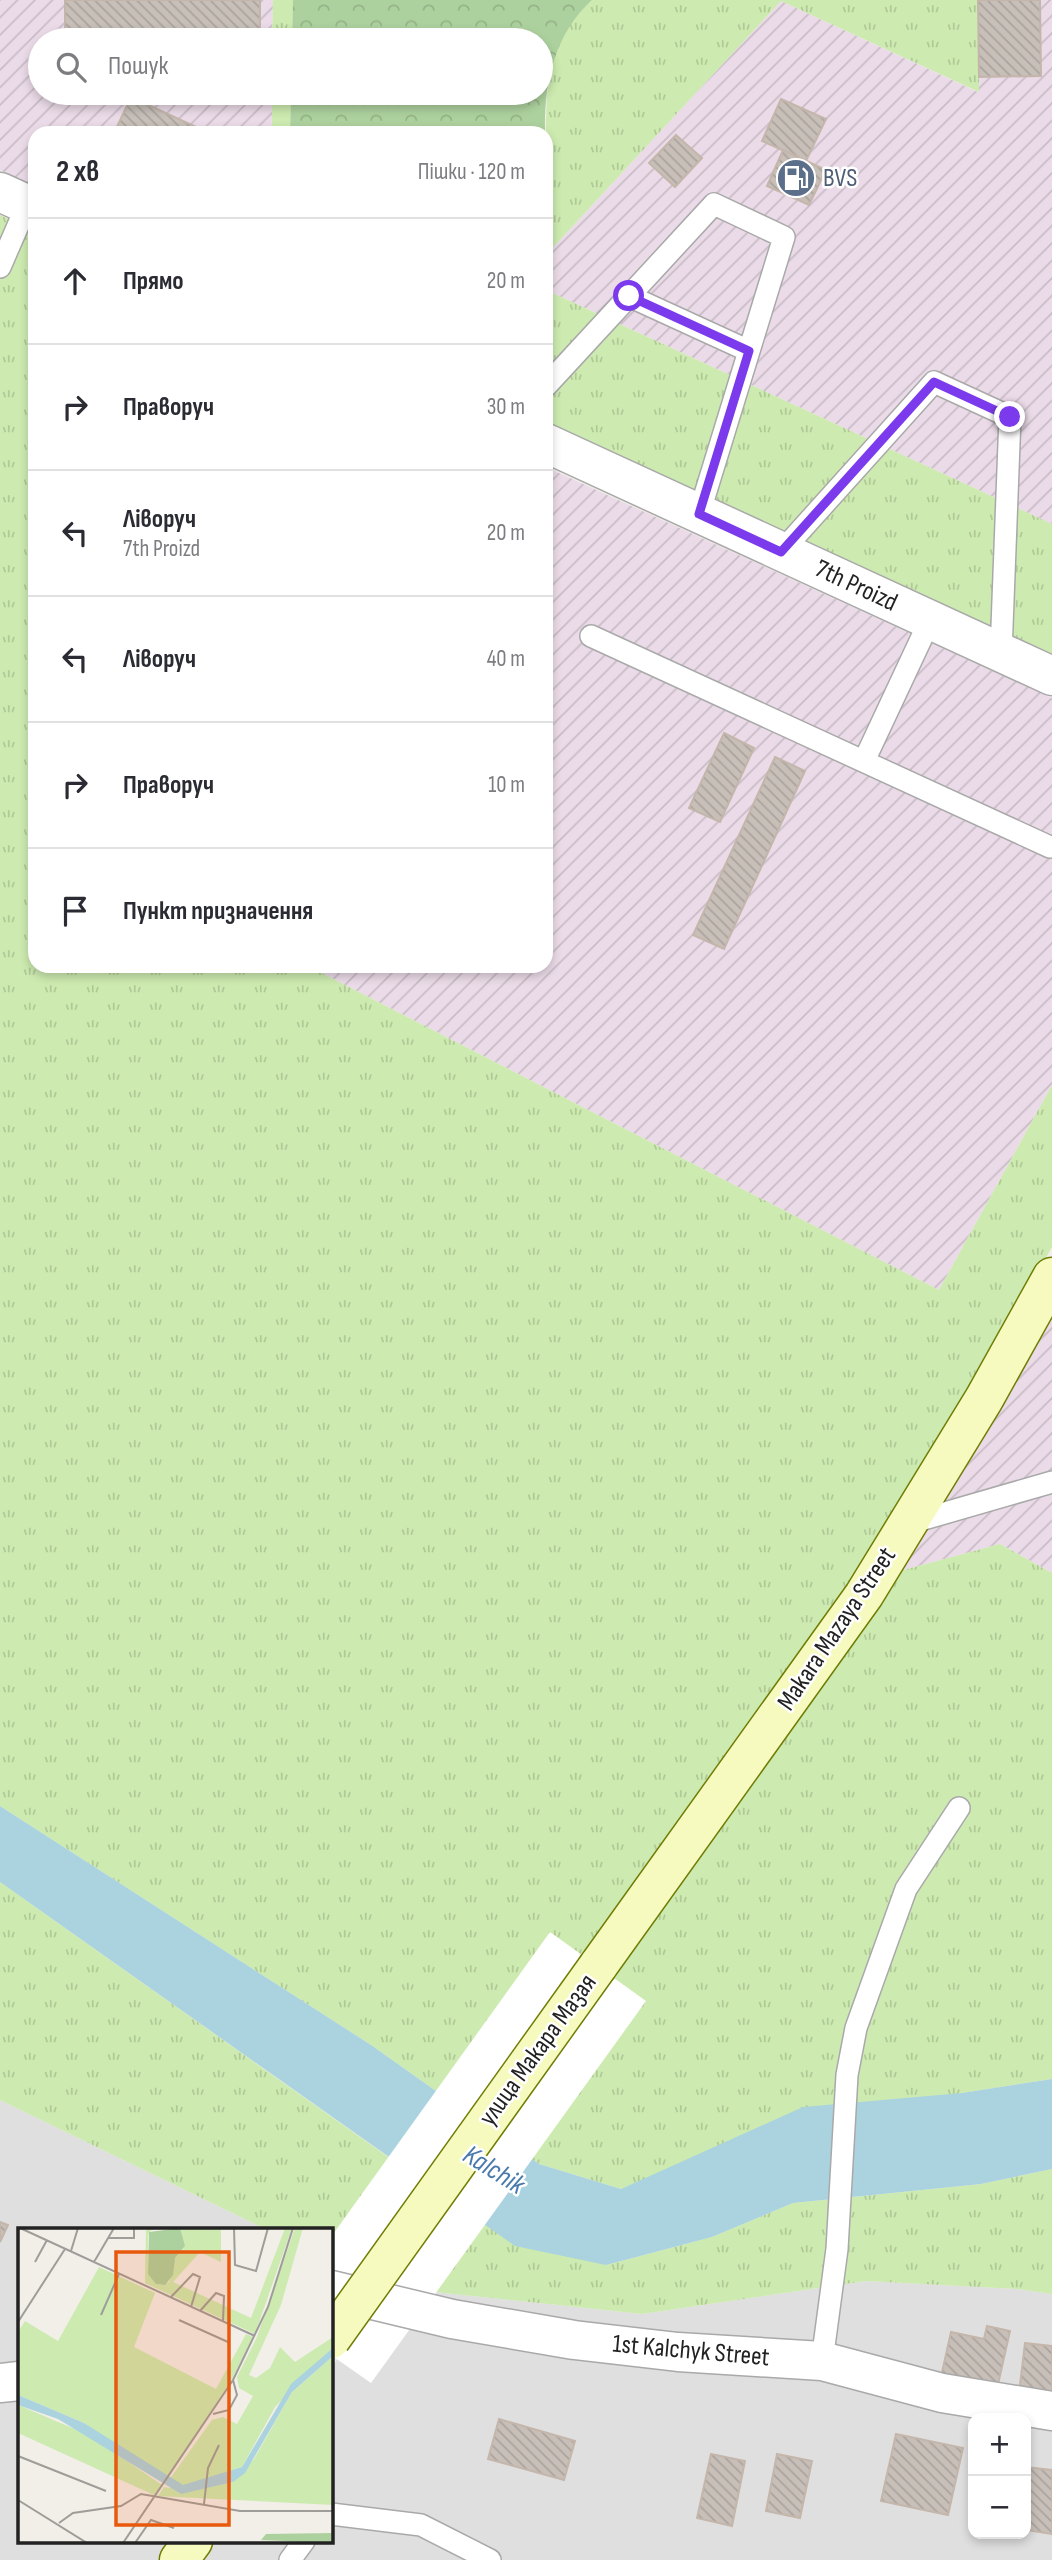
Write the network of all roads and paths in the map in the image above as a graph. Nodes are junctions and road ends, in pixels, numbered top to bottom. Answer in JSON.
{"nodes":[{"id":1,"x":21,"y":202,"type":"edge"},
{"id":2,"x":0,"y":267,"type":"edge"},
{"id":3,"x":629,"y":296,"type":"junction"},
{"id":4,"x":749,"y":351,"type":"junction"},
{"id":5,"x":553,"y":378,"type":"edge"},
{"id":6,"x":553,"y":446,"type":"edge"},
{"id":7,"x":699,"y":514,"type":"junction"},
{"id":8,"x":781,"y":552,"type":"junction"},
{"id":9,"x":930,"y":620,"type":"junction"},
{"id":10,"x":591,"y":636,"type":"dead end"},
{"id":11,"x":1002,"y":653,"type":"junction"},
{"id":12,"x":1052,"y":676,"type":"edge"},
{"id":13,"x":864,"y":761,"type":"junction"},
{"id":14,"x":1050,"y":847,"type":"dead end"},
{"id":15,"x":1052,"y":1278,"type":"edge"},
{"id":16,"x":1052,"y":1482,"type":"edge"},
{"id":17,"x":908,"y":1523,"type":"junction"},
{"id":18,"x":959,"y":1808,"type":"dead end"},
{"id":19,"x":598,"y":1966,"type":"joint"},
{"id":20,"x":332,"y":2290,"type":"edge"},
{"id":21,"x":332,"y":2338,"type":"edge"},
{"id":22,"x":822,"y":2361,"type":"junction"},
{"id":23,"x":18,"y":2381,"type":"edge"},
{"id":24,"x":0,"y":2383,"type":"edge"},
{"id":25,"x":1052,"y":2411,"type":"edge"},
{"id":26,"x":332,"y":2514,"type":"edge"},
{"id":27,"x":191,"y":2542,"type":"edge"},
{"id":28,"x":303,"y":2542,"type":"edge"},
{"id":29,"x":179,"y":2560,"type":"edge"},
{"id":30,"x":290,"y":2560,"type":"edge"},
{"id":31,"x":490,"y":2560,"type":"edge"}],
"edges":[{"from":1,"to":2,"type":"lane"},
{"from":3,"to":4,"type":"lane"},
{"from":3,"to":4,"type":"lane"},
{"from":3,"to":5,"type":"lane"},
{"from":4,"to":7,"type":"lane"},
{"from":6,"to":7,"type":"street","name":"7th Proizd"},
{"from":7,"to":8,"type":"street","name":"7th Proizd"},
{"from":8,"to":9,"type":"street","name":"7th Proizd"},
{"from":8,"to":11,"type":"lane"},
{"from":9,"to":11,"type":"street","name":"7th Proizd"},
{"from":9,"to":13,"type":"lane"},
{"from":10,"to":13,"type":"lane"},
{"from":11,"to":12,"type":"street","name":"7th Proizd"},
{"from":13,"to":14,"type":"lane"},
{"from":15,"to":17,"type":"main road","name":"Makara Mazaya Street"},
{"from":16,"to":17,"type":"lane"},
{"from":17,"to":19,"type":"main road","name":"Makara Mazaya Street"},
{"from":18,"to":22,"type":"lane"},
{"from":19,"to":21,"type":"main road","name":"улица Макара Мазая","bridge":true},
{"from":20,"to":22,"type":"street","name":"1st Kalchyk Street"},
{"from":22,"to":25,"type":"street","name":"1st Kalchyk Street"},
{"from":23,"to":24,"type":"street"},
{"from":26,"to":31,"type":"lane"},
{"from":27,"to":29,"type":"main road"},
{"from":28,"to":30,"type":"lane"}]}
